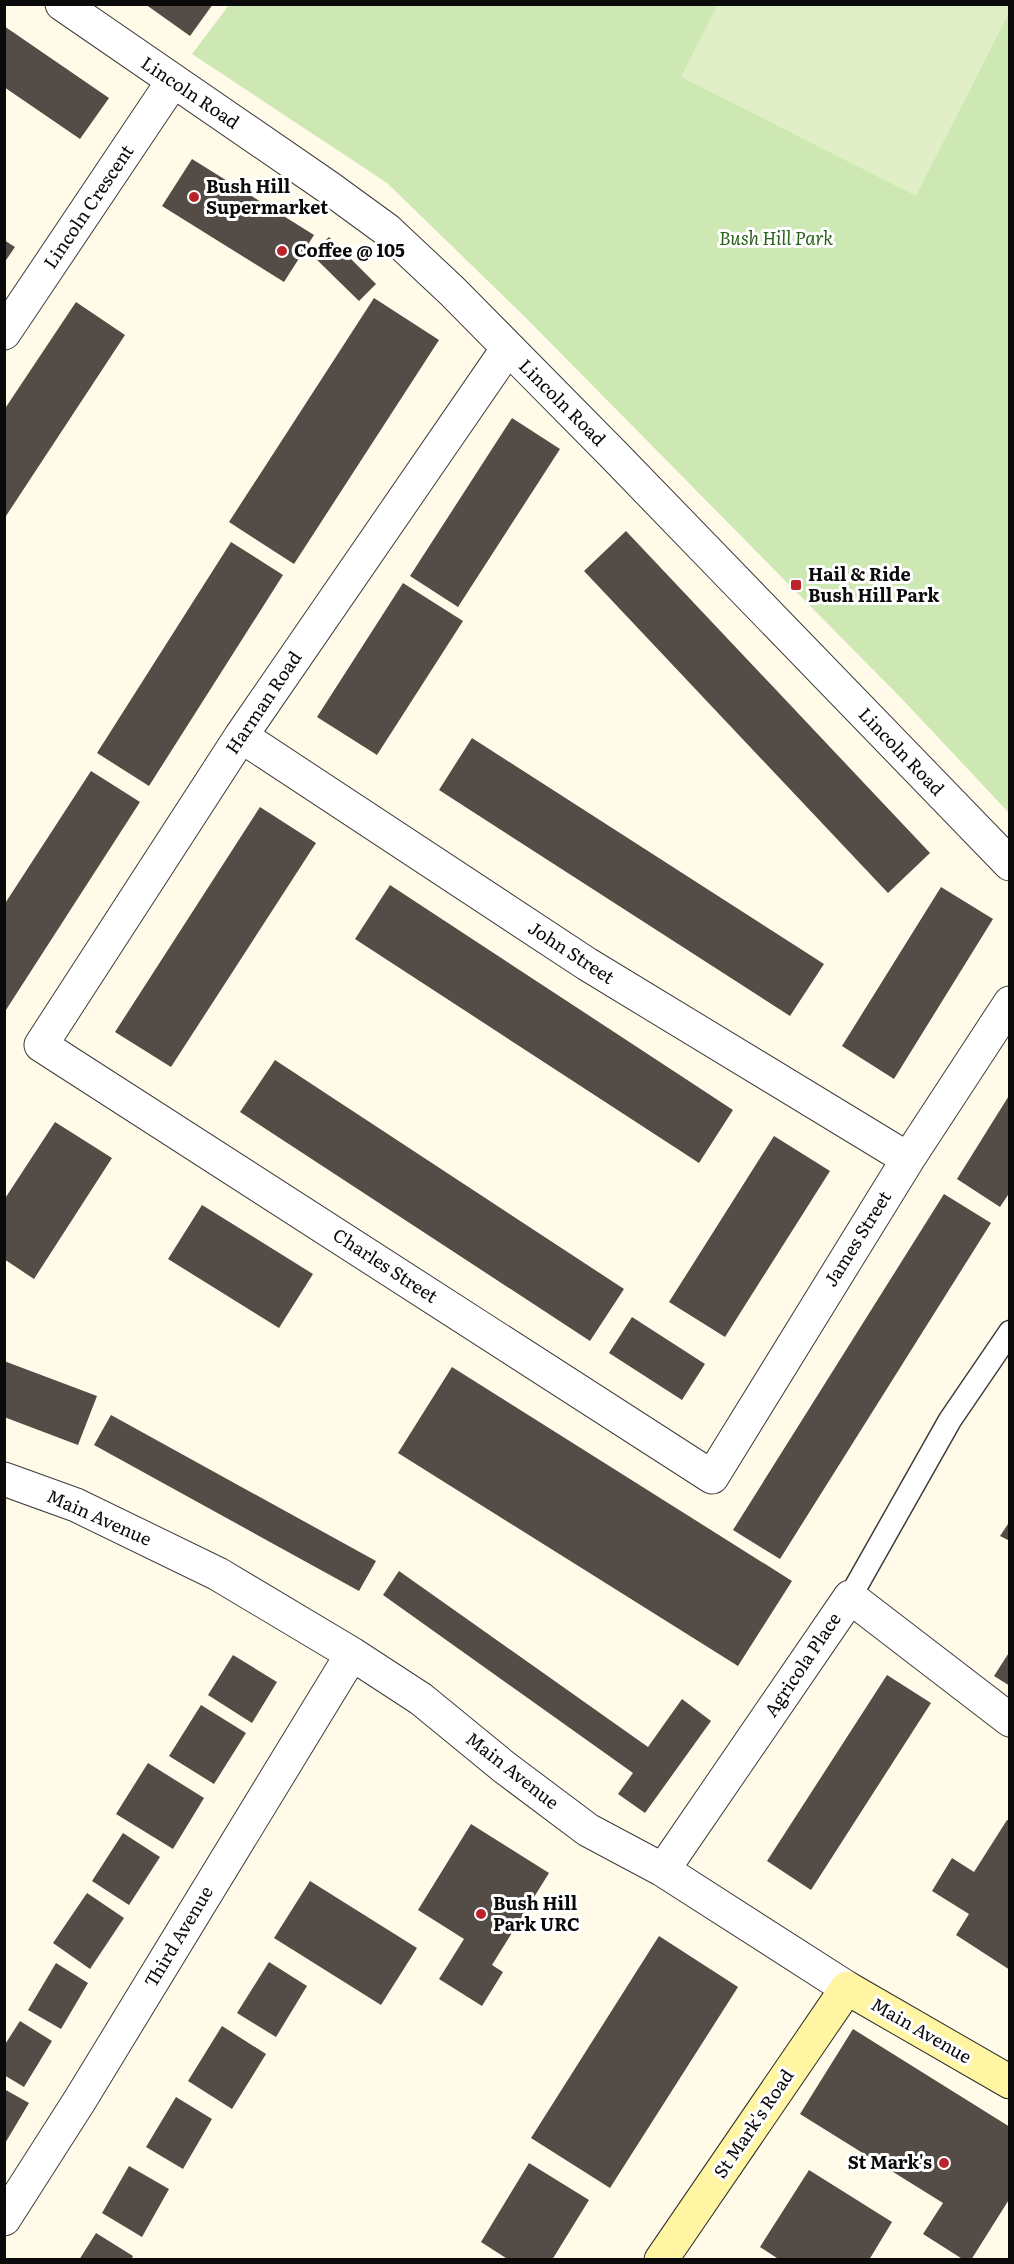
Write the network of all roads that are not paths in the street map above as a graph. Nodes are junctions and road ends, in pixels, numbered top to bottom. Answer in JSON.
{"nodes":[{"id":1,"x":62,"y":4,"type":"edge"},
{"id":2,"x":173,"y":81,"type":"junction"},
{"id":3,"x":4,"y":333,"type":"edge"},
{"id":4,"x":508,"y":348,"type":"junction"},
{"id":5,"x":241,"y":736,"type":"junction"},
{"id":6,"x":1010,"y":864,"type":"edge"},
{"id":7,"x":1010,"y":1004,"type":"edge"},
{"id":8,"x":58,"y":1057,"type":"joint"},
{"id":9,"x":908,"y":1159,"type":"junction"},
{"id":10,"x":1010,"y":1332,"type":"edge"},
{"id":11,"x":712,"y":1477,"type":"joint"},
{"id":12,"x":4,"y":1479,"type":"edge"},
{"id":13,"x":850,"y":1597,"type":"junction"},
{"id":14,"x":352,"y":1654,"type":"junction"},
{"id":15,"x":1010,"y":1720,"type":"edge"},
{"id":16,"x":663,"y":1869,"type":"junction"},
{"id":17,"x":848,"y":1988,"type":"junction"},
{"id":18,"x":1010,"y":2082,"type":"edge"},
{"id":19,"x":4,"y":2219,"type":"edge"},
{"id":20,"x":661,"y":2259,"type":"edge"}],
"edges":[{"from":1,"to":2,"type":"street","name":"Lincoln Road"},
{"from":2,"to":3,"type":"street","name":"Lincoln Crescent"},
{"from":2,"to":4,"type":"street","name":"Lincoln Road"},
{"from":4,"to":5,"type":"street","name":"Harman Road"},
{"from":4,"to":6,"type":"street","name":"Lincoln Road"},
{"from":5,"to":8,"type":"street","name":"Harman Road"},
{"from":5,"to":9,"type":"street","name":"John Street"},
{"from":7,"to":9,"type":"street","name":"James Street"},
{"from":8,"to":11,"type":"street","name":"Charles Street"},
{"from":9,"to":11,"type":"street","name":"James Street"},
{"from":10,"to":13,"type":"lane"},
{"from":12,"to":14,"type":"street","name":"Main Avenue"},
{"from":13,"to":15,"type":"street","name":"Agricola Place"},
{"from":13,"to":16,"type":"street","name":"Agricola Place"},
{"from":14,"to":16,"type":"street","name":"Main Avenue"},
{"from":14,"to":19,"type":"street","name":"Third Avenue"},
{"from":16,"to":17,"type":"street","name":"Main Avenue"},
{"from":17,"to":18,"type":"street","name":"Main Avenue"},
{"from":17,"to":20,"type":"street","name":"St Mark's Road"}]}
